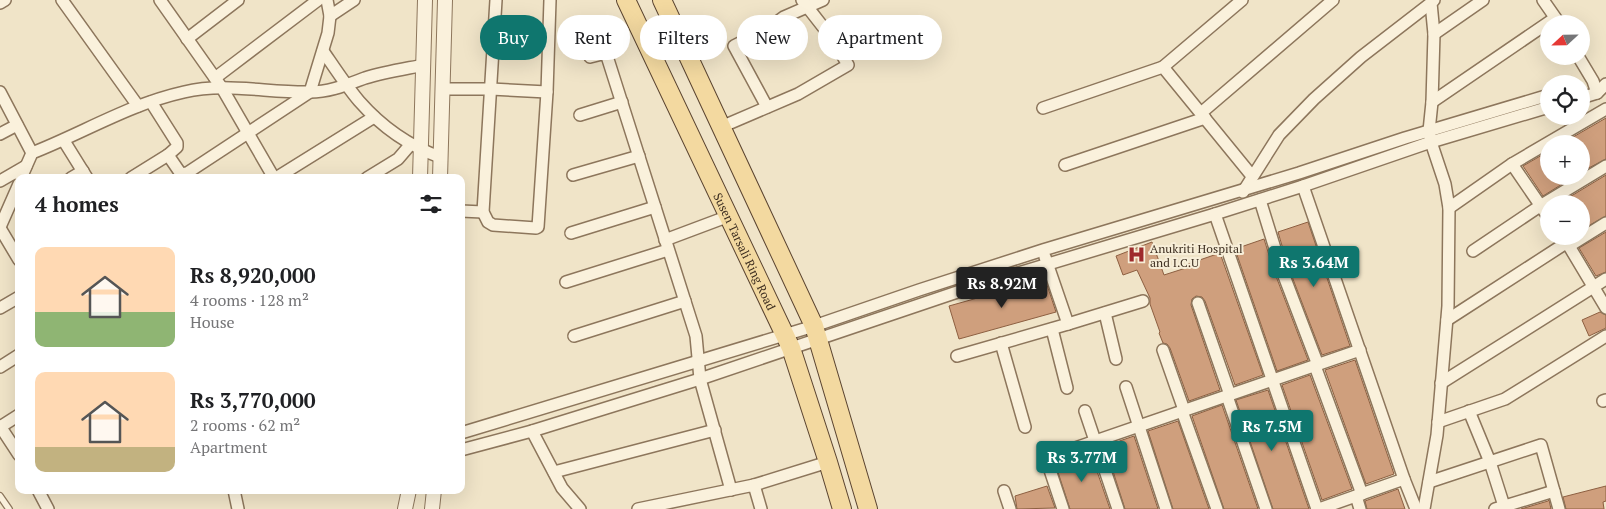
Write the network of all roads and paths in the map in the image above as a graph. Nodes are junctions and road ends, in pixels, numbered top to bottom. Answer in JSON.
{"nodes":[{"id":1,"x":5,"y":0,"type":"edge"},
{"id":2,"x":62,"y":0,"type":"edge"},
{"id":3,"x":160,"y":0,"type":"edge"},
{"id":4,"x":238,"y":0,"type":"edge"},
{"id":5,"x":318,"y":0,"type":"edge"},
{"id":6,"x":327,"y":0,"type":"edge"},
{"id":7,"x":354,"y":0,"type":"edge"},
{"id":8,"x":426,"y":0,"type":"edge"},
{"id":9,"x":445,"y":0,"type":"edge"},
{"id":10,"x":496,"y":0,"type":"edge"},
{"id":11,"x":550,"y":0,"type":"edge"},
{"id":12,"x":626,"y":0,"type":"edge"},
{"id":13,"x":662,"y":0,"type":"edge"},
{"id":14,"x":823,"y":0,"type":"edge"},
{"id":15,"x":1242,"y":0,"type":"edge"},
{"id":16,"x":1333,"y":0,"type":"edge"},
{"id":17,"x":1483,"y":0,"type":"edge"},
{"id":18,"x":1543,"y":0,"type":"edge"},
{"id":19,"x":1433,"y":2,"type":"edge"},
{"id":20,"x":0,"y":3,"type":"edge"},
{"id":21,"x":805,"y":3,"type":"edge"},
{"id":22,"x":1553,"y":15,"type":"edge"},
{"id":23,"x":330,"y":16,"type":"junction"},
{"id":24,"x":1540,"y":32,"type":"edge"},
{"id":25,"x":1434,"y":34,"type":"junction"},
{"id":26,"x":188,"y":39,"type":"junction"},
{"id":27,"x":323,"y":51,"type":"junction"},
{"id":28,"x":608,"y":60,"type":"edge"},
{"id":29,"x":424,"y":65,"type":"junction"},
{"id":30,"x":1583,"y":65,"type":"edge"},
{"id":31,"x":1163,"y":67,"type":"junction"},
{"id":32,"x":215,"y":78,"type":"junction"},
{"id":33,"x":1593,"y":81,"type":"junction"},
{"id":34,"x":1590,"y":82,"type":"edge"},
{"id":35,"x":1606,"y":82,"type":"edge"},
{"id":36,"x":348,"y":86,"type":"junction"},
{"id":37,"x":222,"y":88,"type":"junction"},
{"id":38,"x":442,"y":89,"type":"junction"},
{"id":39,"x":491,"y":89,"type":"junction"},
{"id":40,"x":0,"y":92,"type":"edge"},
{"id":41,"x":310,"y":92,"type":"junction"},
{"id":42,"x":547,"y":92,"type":"junction"},
{"id":43,"x":1597,"y":93,"type":"junction"},
{"id":44,"x":1590,"y":95,"type":"edge"},
{"id":45,"x":1540,"y":98,"type":"edge"},
{"id":46,"x":151,"y":102,"type":"junction"},
{"id":47,"x":622,"y":102,"type":"junction"},
{"id":48,"x":1432,"y":102,"type":"junction"},
{"id":49,"x":138,"y":106,"type":"junction"},
{"id":50,"x":767,"y":107,"type":"junction"},
{"id":51,"x":1043,"y":108,"type":"dead end"},
{"id":52,"x":1540,"y":109,"type":"edge"},
{"id":53,"x":1606,"y":109,"type":"edge"},
{"id":54,"x":580,"y":115,"type":"dead end"},
{"id":55,"x":1203,"y":115,"type":"junction"},
{"id":56,"x":374,"y":117,"type":"junction"},
{"id":57,"x":17,"y":124,"type":"junction"},
{"id":58,"x":720,"y":127,"type":"junction"},
{"id":59,"x":247,"y":132,"type":"junction"},
{"id":60,"x":0,"y":134,"type":"edge"},
{"id":61,"x":1430,"y":136,"type":"junction"},
{"id":62,"x":64,"y":141,"type":"junction"},
{"id":63,"x":416,"y":147,"type":"junction"},
{"id":64,"x":32,"y":153,"type":"junction"},
{"id":65,"x":168,"y":155,"type":"junction"},
{"id":66,"x":639,"y":156,"type":"junction"},
{"id":67,"x":440,"y":157,"type":"junction"},
{"id":68,"x":1512,"y":164,"type":"junction"},
{"id":69,"x":1065,"y":165,"type":"dead end"},
{"id":70,"x":26,"y":166,"type":"junction"},
{"id":71,"x":1606,"y":166,"type":"edge"},
{"id":72,"x":23,"y":174,"type":"edge"},
{"id":73,"x":85,"y":174,"type":"edge"},
{"id":74,"x":137,"y":174,"type":"edge"},
{"id":75,"x":181,"y":174,"type":"edge"},
{"id":76,"x":188,"y":174,"type":"edge"},
{"id":77,"x":273,"y":174,"type":"edge"},
{"id":78,"x":281,"y":174,"type":"edge"},
{"id":79,"x":374,"y":174,"type":"edge"},
{"id":80,"x":419,"y":174,"type":"edge"},
{"id":81,"x":440,"y":174,"type":"edge"},
{"id":82,"x":574,"y":175,"type":"dead end"},
{"id":83,"x":1252,"y":176,"type":"junction"},
{"id":84,"x":0,"y":181,"type":"edge"},
{"id":85,"x":1303,"y":186,"type":"junction"},
{"id":86,"x":1243,"y":190,"type":"junction"},
{"id":87,"x":15,"y":193,"type":"edge"},
{"id":88,"x":1558,"y":195,"type":"edge"},
{"id":89,"x":1260,"y":200,"type":"junction"},
{"id":90,"x":1240,"y":206,"type":"junction"},
{"id":91,"x":1540,"y":206,"type":"joint"},
{"id":92,"x":655,"y":207,"type":"junction"},
{"id":93,"x":1449,"y":208,"type":"junction"},
{"id":94,"x":465,"y":211,"type":"edge"},
{"id":95,"x":15,"y":212,"type":"edge"},
{"id":96,"x":483,"y":212,"type":"junction"},
{"id":97,"x":1215,"y":214,"type":"junction"},
{"id":98,"x":729,"y":216,"type":"junction"},
{"id":99,"x":1606,"y":223,"type":"edge"},
{"id":100,"x":1,"y":224,"type":"edge"},
{"id":101,"x":1590,"y":231,"type":"edge"},
{"id":102,"x":571,"y":233,"type":"dead end"},
{"id":103,"x":667,"y":245,"type":"junction"},
{"id":104,"x":1561,"y":245,"type":"edge"},
{"id":105,"x":1568,"y":245,"type":"edge"},
{"id":106,"x":1043,"y":250,"type":"junction"},
{"id":107,"x":1473,"y":251,"type":"dead end"},
{"id":108,"x":15,"y":252,"type":"edge"},
{"id":109,"x":1047,"y":264,"type":"junction"},
{"id":110,"x":1606,"y":279,"type":"edge"},
{"id":111,"x":566,"y":282,"type":"dead end"},
{"id":112,"x":1594,"y":286,"type":"junction"},
{"id":113,"x":15,"y":299,"type":"edge"},
{"id":114,"x":685,"y":301,"type":"junction"},
{"id":115,"x":1142,"y":301,"type":"dead end"},
{"id":116,"x":1198,"y":303,"type":"dead end"},
{"id":117,"x":0,"y":308,"type":"edge"},
{"id":118,"x":1606,"y":308,"type":"edge"},
{"id":119,"x":1105,"y":313,"type":"junction"},
{"id":120,"x":1447,"y":320,"type":"junction"},
{"id":121,"x":1068,"y":324,"type":"junction"},
{"id":122,"x":1052,"y":329,"type":"junction"},
{"id":123,"x":816,"y":332,"type":"junction"},
{"id":124,"x":574,"y":336,"type":"dead end"},
{"id":125,"x":1606,"y":336,"type":"edge"},
{"id":126,"x":788,"y":341,"type":"junction"},
{"id":127,"x":1001,"y":343,"type":"junction"},
{"id":128,"x":1163,"y":350,"type":"dead end"},
{"id":129,"x":1360,"y":350,"type":"junction"},
{"id":130,"x":957,"y":356,"type":"dead end"},
{"id":131,"x":15,"y":358,"type":"edge"},
{"id":132,"x":1116,"y":359,"type":"dead end"},
{"id":133,"x":698,"y":361,"type":"junction"},
{"id":134,"x":1316,"y":365,"type":"junction"},
{"id":135,"x":0,"y":367,"type":"edge"},
{"id":136,"x":700,"y":378,"type":"junction"},
{"id":137,"x":1272,"y":380,"type":"junction"},
{"id":138,"x":1442,"y":383,"type":"junction"},
{"id":139,"x":1126,"y":387,"type":"dead end"},
{"id":140,"x":1067,"y":388,"type":"dead end"},
{"id":141,"x":1228,"y":395,"type":"junction"},
{"id":142,"x":1085,"y":411,"type":"dead end"},
{"id":143,"x":1183,"y":411,"type":"junction"},
{"id":144,"x":1469,"y":411,"type":"junction"},
{"id":145,"x":15,"y":417,"type":"edge"},
{"id":146,"x":1438,"y":422,"type":"junction"},
{"id":147,"x":0,"y":426,"type":"edge"},
{"id":148,"x":1025,"y":426,"type":"dead end"},
{"id":149,"x":1138,"y":426,"type":"junction"},
{"id":150,"x":715,"y":430,"type":"junction"},
{"id":151,"x":532,"y":431,"type":"junction"},
{"id":152,"x":465,"y":432,"type":"edge"},
{"id":153,"x":1094,"y":442,"type":"junction"},
{"id":154,"x":15,"y":449,"type":"edge"},
{"id":155,"x":465,"y":449,"type":"edge"},
{"id":156,"x":828,"y":462,"type":"junction"},
{"id":157,"x":1490,"y":462,"type":"junction"},
{"id":158,"x":554,"y":472,"type":"junction"},
{"id":159,"x":1404,"y":478,"type":"junction"},
{"id":160,"x":1429,"y":482,"type":"junction"},
{"id":161,"x":754,"y":485,"type":"junction"},
{"id":162,"x":731,"y":490,"type":"junction"},
{"id":163,"x":1004,"y":491,"type":"dead end"},
{"id":164,"x":1554,"y":491,"type":"junction"},
{"id":165,"x":40,"y":494,"type":"edge"},
{"id":166,"x":235,"y":494,"type":"edge"},
{"id":167,"x":408,"y":494,"type":"edge"},
{"id":168,"x":434,"y":494,"type":"edge"},
{"id":169,"x":1359,"y":495,"type":"junction"},
{"id":170,"x":0,"y":496,"type":"edge"},
{"id":171,"x":1500,"y":507,"type":"edge"},
{"id":172,"x":8,"y":509,"type":"edge"},
{"id":173,"x":48,"y":509,"type":"edge"},
{"id":174,"x":238,"y":509,"type":"edge"},
{"id":175,"x":405,"y":509,"type":"edge"},
{"id":176,"x":432,"y":509,"type":"edge"},
{"id":177,"x":580,"y":509,"type":"edge"},
{"id":178,"x":638,"y":509,"type":"edge"},
{"id":179,"x":761,"y":509,"type":"edge"},
{"id":180,"x":842,"y":509,"type":"edge"},
{"id":181,"x":868,"y":509,"type":"edge"},
{"id":182,"x":1010,"y":509,"type":"edge"},
{"id":183,"x":1063,"y":509,"type":"edge"},
{"id":184,"x":1118,"y":509,"type":"edge"},
{"id":185,"x":1166,"y":509,"type":"edge"},
{"id":186,"x":1217,"y":509,"type":"edge"},
{"id":187,"x":1266,"y":509,"type":"edge"},
{"id":188,"x":1318,"y":509,"type":"edge"},
{"id":189,"x":1360,"y":509,"type":"edge"},
{"id":190,"x":1416,"y":509,"type":"edge"},
{"id":191,"x":1424,"y":509,"type":"edge"},
{"id":192,"x":1559,"y":509,"type":"edge"}],
"edges":[{"from":1,"to":20,"type":"street"},
{"from":2,"to":49,"type":"street"},
{"from":3,"to":26,"type":"street"},
{"from":4,"to":26,"type":"street"},
{"from":5,"to":32,"type":"street"},
{"from":6,"to":23,"type":"street"},
{"from":7,"to":23,"type":"street"},
{"from":8,"to":29,"type":"street"},
{"from":9,"to":38,"type":"street"},
{"from":10,"to":39,"type":"street"},
{"from":11,"to":42,"type":"street"},
{"from":12,"to":98,"type":"main road","name":"Susen Tarsali Ring Road"},
{"from":13,"to":58,"type":"main road"},
{"from":14,"to":21,"type":"street"},
{"from":15,"to":31,"type":"street"},
{"from":16,"to":55,"type":"street"},
{"from":17,"to":25,"type":"street"},
{"from":18,"to":22,"type":"street"},
{"from":19,"to":25,"type":"street"},
{"from":19,"to":83,"type":"street"},
{"from":21,"to":50,"type":"street"},
{"from":21,"to":50,"type":"street"},
{"from":23,"to":27,"type":"street"},
{"from":24,"to":48,"type":"street"},
{"from":25,"to":48,"type":"street"},
{"from":26,"to":32,"type":"street"},
{"from":27,"to":36,"type":"street"},
{"from":27,"to":41,"type":"street"},
{"from":28,"to":47,"type":"street"},
{"from":29,"to":36,"type":"street"},
{"from":29,"to":63,"type":"street"},
{"from":30,"to":33,"type":"street"},
{"from":31,"to":51,"type":"street"},
{"from":31,"to":55,"type":"street"},
{"from":32,"to":37,"type":"street"},
{"from":33,"to":34,"type":"street"},
{"from":33,"to":35,"type":"street"},
{"from":33,"to":43,"type":"street"},
{"from":35,"to":43,"type":"street"},
{"from":36,"to":41,"type":"street"},
{"from":36,"to":56,"type":"street"},
{"from":37,"to":41,"type":"street"},
{"from":37,"to":46,"type":"street"},
{"from":37,"to":59,"type":"street"},
{"from":38,"to":39,"type":"street"},
{"from":38,"to":67,"type":"street"},
{"from":39,"to":42,"type":"street"},
{"from":39,"to":96,"type":"street"},
{"from":40,"to":57,"type":"street"},
{"from":41,"to":59,"type":"street"},
{"from":42,"to":96,"type":"street"},
{"from":43,"to":44,"type":"street"},
{"from":45,"to":61,"type":"street"},
{"from":46,"to":49,"type":"street"},
{"from":46,"to":65,"type":"street"},
{"from":47,"to":54,"type":"street"},
{"from":47,"to":66,"type":"street"},
{"from":48,"to":61,"type":"street"},
{"from":49,"to":62,"type":"street"},
{"from":50,"to":58,"type":"street"},
{"from":52,"to":61,"type":"street"},
{"from":53,"to":68,"type":"street"},
{"from":55,"to":69,"type":"street"},
{"from":55,"to":83,"type":"street"},
{"from":56,"to":63,"type":"street"},
{"from":56,"to":78,"type":"street"},
{"from":57,"to":60,"type":"street"},
{"from":57,"to":64,"type":"street"},
{"from":58,"to":123,"type":"main road"},
{"from":59,"to":76,"type":"street"},
{"from":59,"to":77,"type":"street"},
{"from":61,"to":85,"type":"street"},
{"from":61,"to":86,"type":"street"},
{"from":61,"to":93,"type":"street"},
{"from":62,"to":64,"type":"street"},
{"from":62,"to":73,"type":"street"},
{"from":63,"to":67,"type":"street"},
{"from":63,"to":79,"type":"street"},
{"from":63,"to":80,"type":"street"},
{"from":64,"to":70,"type":"street"},
{"from":65,"to":74,"type":"street"},
{"from":65,"to":75,"type":"street"},
{"from":66,"to":82,"type":"street"},
{"from":66,"to":92,"type":"street"},
{"from":67,"to":81,"type":"street"},
{"from":68,"to":91,"type":"street"},
{"from":68,"to":93,"type":"street"},
{"from":70,"to":72,"type":"street"},
{"from":70,"to":84,"type":"street"},
{"from":71,"to":88,"type":"street"},
{"from":83,"to":86,"type":"street"},
{"from":85,"to":89,"type":"street"},
{"from":85,"to":129,"type":"street"},
{"from":86,"to":90,"type":"street"},
{"from":86,"to":106,"type":"street"},
{"from":87,"to":100,"type":"street"},
{"from":89,"to":90,"type":"street"},
{"from":89,"to":134,"type":"street"},
{"from":90,"to":97,"type":"street"},
{"from":91,"to":107,"type":"street"},
{"from":92,"to":102,"type":"street"},
{"from":92,"to":103,"type":"street"},
{"from":93,"to":120,"type":"street"},
{"from":94,"to":96,"type":"street"},
{"from":95,"to":100,"type":"street"},
{"from":97,"to":109,"type":"street"},
{"from":97,"to":137,"type":"street"},
{"from":98,"to":103,"type":"street"},
{"from":98,"to":126,"type":"main road","name":"Susen Tarsali Ring Road"},
{"from":99,"to":101,"type":"street"},
{"from":100,"to":108,"type":"street"},
{"from":103,"to":111,"type":"street"},
{"from":103,"to":114,"type":"street"},
{"from":104,"to":120,"type":"street"},
{"from":105,"to":112,"type":"street"},
{"from":106,"to":109,"type":"street"},
{"from":106,"to":123,"type":"street"},
{"from":109,"to":121,"type":"street"},
{"from":109,"to":123,"type":"street"},
{"from":110,"to":112,"type":"street"},
{"from":112,"to":118,"type":"street"},
{"from":112,"to":138,"type":"street"},
{"from":113,"to":117,"type":"street"},
{"from":114,"to":124,"type":"street"},
{"from":114,"to":133,"type":"street"},
{"from":115,"to":119,"type":"street"},
{"from":116,"to":141,"type":"street"},
{"from":119,"to":121,"type":"street"},
{"from":119,"to":132,"type":"street"},
{"from":120,"to":138,"type":"street"},
{"from":121,"to":122,"type":"street"},
{"from":122,"to":127,"type":"street"},
{"from":122,"to":140,"type":"street"},
{"from":123,"to":126,"type":"street"},
{"from":123,"to":181,"type":"main road"},
{"from":125,"to":144,"type":"street"},
{"from":126,"to":133,"type":"street"},
{"from":126,"to":136,"type":"street"},
{"from":126,"to":156,"type":"main road","name":"Susen Tarsali Ring Road"},
{"from":127,"to":130,"type":"street"},
{"from":127,"to":148,"type":"street"},
{"from":128,"to":143,"type":"street"},
{"from":129,"to":134,"type":"street"},
{"from":129,"to":159,"type":"street"},
{"from":131,"to":135,"type":"street"},
{"from":133,"to":136,"type":"street"},
{"from":133,"to":152,"type":"street"},
{"from":134,"to":137,"type":"street"},
{"from":134,"to":169,"type":"street"},
{"from":136,"to":150,"type":"street"},
{"from":136,"to":151,"type":"street"},
{"from":137,"to":141,"type":"street"},
{"from":137,"to":188,"type":"street"},
{"from":138,"to":146,"type":"street"},
{"from":139,"to":149,"type":"street"},
{"from":141,"to":143,"type":"street"},
{"from":141,"to":187,"type":"street"},
{"from":142,"to":153,"type":"street"},
{"from":143,"to":149,"type":"street"},
{"from":143,"to":186,"type":"street"},
{"from":144,"to":146,"type":"street"},
{"from":144,"to":157,"type":"street"},
{"from":145,"to":147,"type":"street"},
{"from":146,"to":160,"type":"street"},
{"from":147,"to":154,"type":"street"},
{"from":149,"to":153,"type":"street"},
{"from":149,"to":185,"type":"street"},
{"from":150,"to":158,"type":"street"},
{"from":150,"to":162,"type":"street"},
{"from":151,"to":155,"type":"street"},
{"from":151,"to":158,"type":"street"},
{"from":153,"to":183,"type":"street"},
{"from":153,"to":184,"type":"street"},
{"from":156,"to":161,"type":"street"},
{"from":156,"to":180,"type":"main road","name":"Susen Tarsali Ring Road"},
{"from":157,"to":160,"type":"street"},
{"from":157,"to":164,"type":"street"},
{"from":157,"to":171,"type":"street"},
{"from":158,"to":177,"type":"street"},
{"from":159,"to":169,"type":"street"},
{"from":159,"to":190,"type":"street"},
{"from":160,"to":191,"type":"street"},
{"from":161,"to":162,"type":"street"},
{"from":161,"to":179,"type":"street"},
{"from":162,"to":178,"type":"street"},
{"from":163,"to":182,"type":"street"},
{"from":164,"to":171,"type":"street"},
{"from":164,"to":192,"type":"street"},
{"from":165,"to":173,"type":"street"},
{"from":166,"to":174,"type":"street"},
{"from":167,"to":175,"type":"street"},
{"from":168,"to":176,"type":"street"},
{"from":169,"to":188,"type":"street"},
{"from":169,"to":189,"type":"street"},
{"from":170,"to":172,"type":"lane"}]}
